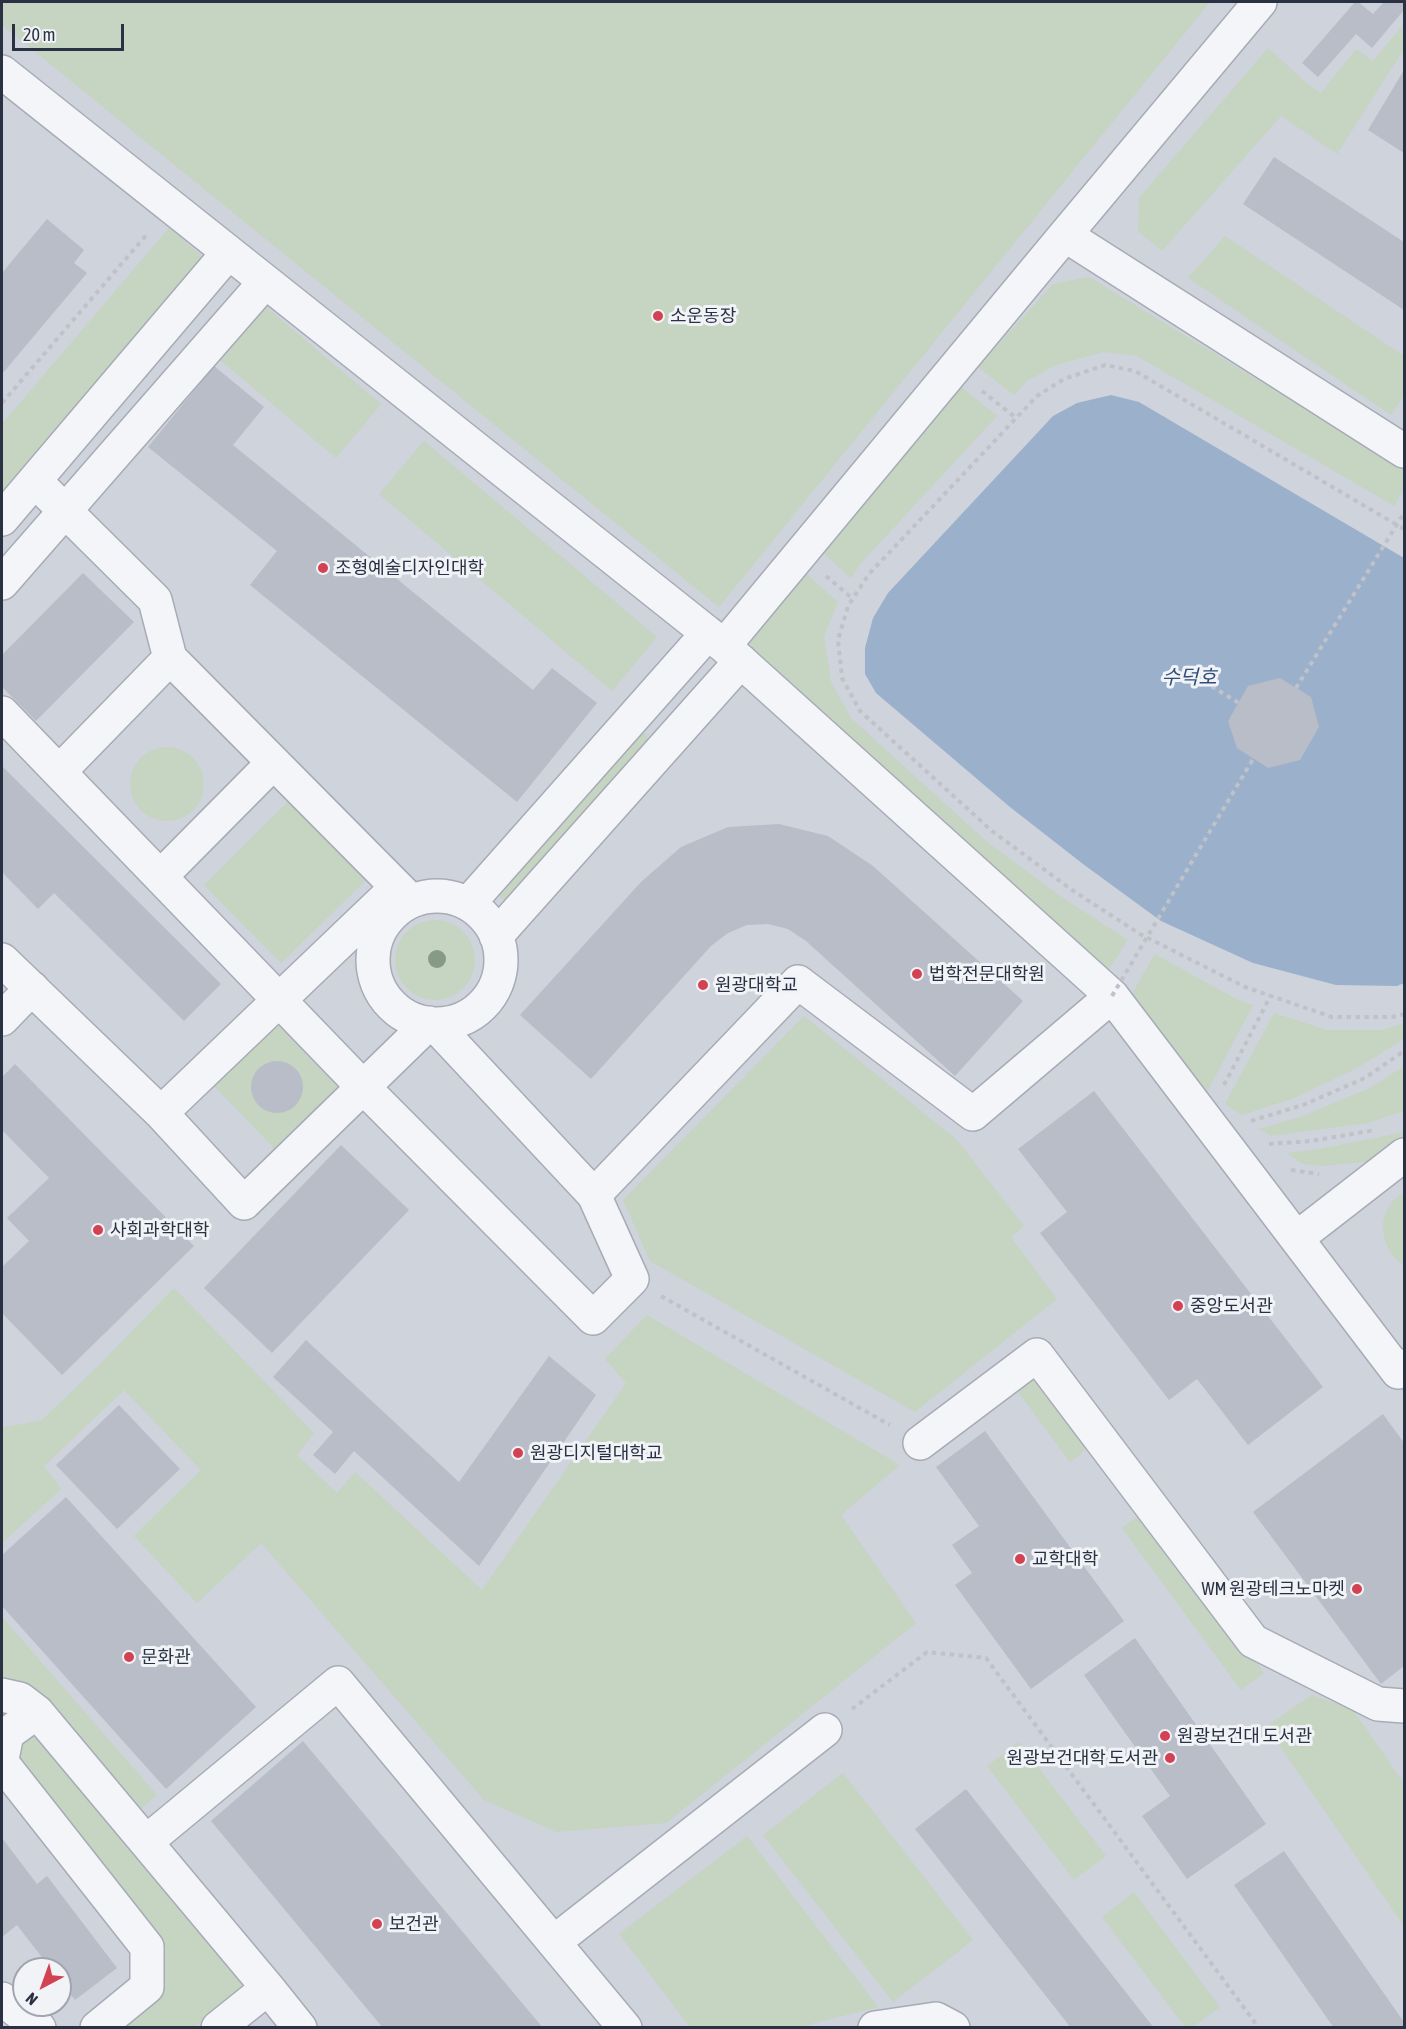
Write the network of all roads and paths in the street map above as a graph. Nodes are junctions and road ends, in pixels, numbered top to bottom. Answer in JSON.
{"nodes":[{"id":1,"x":1260,"y":2,"type":"edge"},
{"id":2,"x":2,"y":72,"type":"edge"},
{"id":3,"x":170,"y":207,"type":"junction"},
{"id":4,"x":1065,"y":235,"type":"junction"},
{"id":5,"x":228,"y":253,"type":"junction"},
{"id":6,"x":265,"y":282,"type":"junction"},
{"id":7,"x":954,"y":368,"type":"junction"},
{"id":8,"x":2,"y":403,"type":"edge"},
{"id":9,"x":1017,"y":418,"type":"junction"},
{"id":10,"x":1404,"y":451,"type":"edge"},
{"id":11,"x":35,"y":481,"type":"junction"},
{"id":12,"x":67,"y":511,"type":"junction"},
{"id":13,"x":1404,"y":513,"type":"edge"},
{"id":14,"x":2,"y":519,"type":"edge"},
{"id":15,"x":1404,"y":529,"type":"edge"},
{"id":16,"x":2,"y":583,"type":"edge"},
{"id":17,"x":724,"y":647,"type":"junction"},
{"id":18,"x":170,"y":658,"type":"junction"},
{"id":19,"x":1196,"y":677,"type":"dead end"},
{"id":20,"x":1296,"y":688,"type":"dead end"},
{"id":21,"x":1239,"y":703,"type":"dead end"},
{"id":22,"x":2,"y":713,"type":"edge"},
{"id":23,"x":1253,"y":759,"type":"dead end"},
{"id":24,"x":273,"y":763,"type":"junction"},
{"id":25,"x":59,"y":772,"type":"junction"},
{"id":26,"x":161,"y":876,"type":"junction"},
{"id":27,"x":404,"y":894,"type":"junction"},
{"id":28,"x":468,"y":904,"type":"junction"},
{"id":29,"x":496,"y":936,"type":"junction"},
{"id":30,"x":2,"y":960,"type":"edge"},
{"id":31,"x":32,"y":988,"type":"junction"},
{"id":32,"x":1270,"y":995,"type":"junction"},
{"id":33,"x":1112,"y":996,"type":"junction"},
{"id":34,"x":280,"y":999,"type":"junction"},
{"id":35,"x":1404,"y":1014,"type":"edge"},
{"id":36,"x":2,"y":1019,"type":"edge"},
{"id":37,"x":432,"y":1024,"type":"junction"},
{"id":38,"x":1404,"y":1051,"type":"edge"},
{"id":39,"x":364,"y":1088,"type":"junction"},
{"id":40,"x":161,"y":1113,"type":"junction"},
{"id":41,"x":1381,"y":1129,"type":"dead end"},
{"id":42,"x":1222,"y":1140,"type":"junction"},
{"id":43,"x":1404,"y":1155,"type":"edge"},
{"id":44,"x":1320,"y":1174,"type":"dead end"},
{"id":45,"x":594,"y":1195,"type":"junction"},
{"id":46,"x":1297,"y":1238,"type":"junction"},
{"id":47,"x":632,"y":1279,"type":"junction"},
{"id":48,"x":1401,"y":1369,"type":"edge"},
{"id":49,"x":920,"y":1443,"type":"joint"},
{"id":50,"x":2,"y":1695,"type":"edge"},
{"id":51,"x":1404,"y":1706,"type":"edge"},
{"id":52,"x":37,"y":1712,"type":"junction"},
{"id":53,"x":825,"y":1730,"type":"joint"},
{"id":54,"x":2,"y":1759,"type":"edge"},
{"id":55,"x":2,"y":1763,"type":"edge"},
{"id":56,"x":146,"y":1842,"type":"junction"},
{"id":57,"x":554,"y":1942,"type":"junction"},
{"id":58,"x":267,"y":1988,"type":"junction"},
{"id":59,"x":2,"y":1999,"type":"edge"},
{"id":60,"x":39,"y":2028,"type":"edge"},
{"id":61,"x":97,"y":2028,"type":"edge"},
{"id":62,"x":218,"y":2028,"type":"edge"},
{"id":63,"x":300,"y":2028,"type":"edge"},
{"id":64,"x":625,"y":2028,"type":"edge"},
{"id":65,"x":875,"y":2028,"type":"edge"},
{"id":66,"x":953,"y":2028,"type":"edge"},
{"id":67,"x":1259,"y":2028,"type":"edge"}],
"edges":[{"from":1,"to":4,"type":"street"},
{"from":2,"to":3,"type":"street"},
{"from":3,"to":5,"type":"street"},
{"from":3,"to":8,"type":"path"},
{"from":4,"to":7,"type":"street"},
{"from":4,"to":10,"type":"street"},
{"from":5,"to":6,"type":"street"},
{"from":5,"to":11,"type":"street"},
{"from":6,"to":12,"type":"street"},
{"from":6,"to":17,"type":"street"},
{"from":7,"to":9,"type":"path"},
{"from":7,"to":17,"type":"street"},
{"from":9,"to":15,"type":"path"},
{"from":9,"to":32,"type":"path"},
{"from":11,"to":12,"type":"street"},
{"from":11,"to":14,"type":"street"},
{"from":12,"to":16,"type":"street"},
{"from":12,"to":18,"type":"street"},
{"from":13,"to":20,"type":"path","bridge":true},
{"from":17,"to":28,"type":"street"},
{"from":17,"to":29,"type":"street"},
{"from":17,"to":33,"type":"street"},
{"from":18,"to":24,"type":"street"},
{"from":18,"to":25,"type":"street"},
{"from":19,"to":21,"type":"path"},
{"from":22,"to":25,"type":"street"},
{"from":23,"to":33,"type":"path","bridge":true},
{"from":24,"to":26,"type":"street"},
{"from":24,"to":27,"type":"street"},
{"from":25,"to":26,"type":"street"},
{"from":26,"to":34,"type":"street"},
{"from":27,"to":28,"type":"street"},
{"from":27,"to":34,"type":"street"},
{"from":27,"to":37,"type":"street"},
{"from":28,"to":29,"type":"street"},
{"from":29,"to":37,"type":"street"},
{"from":30,"to":31,"type":"street"},
{"from":31,"to":36,"type":"street"},
{"from":31,"to":40,"type":"street"},
{"from":32,"to":35,"type":"path"},
{"from":32,"to":42,"type":"path"},
{"from":33,"to":42,"type":"street"},
{"from":33,"to":45,"type":"street"},
{"from":34,"to":39,"type":"street"},
{"from":34,"to":40,"type":"street"},
{"from":37,"to":39,"type":"street"},
{"from":37,"to":45,"type":"street"},
{"from":38,"to":42,"type":"path"},
{"from":39,"to":40,"type":"street"},
{"from":39,"to":47,"type":"street"},
{"from":41,"to":42,"type":"path"},
{"from":42,"to":44,"type":"path"},
{"from":42,"to":46,"type":"street"},
{"from":43,"to":46,"type":"street"},
{"from":45,"to":47,"type":"street"},
{"from":46,"to":48,"type":"street"},
{"from":47,"to":49,"type":"path"},
{"from":49,"to":51,"type":"street"},
{"from":50,"to":52,"type":"street"},
{"from":52,"to":54,"type":"street"},
{"from":52,"to":56,"type":"street"},
{"from":53,"to":57,"type":"street"},
{"from":53,"to":67,"type":"path"},
{"from":55,"to":61,"type":"street"},
{"from":56,"to":57,"type":"street"},
{"from":56,"to":58,"type":"street"},
{"from":57,"to":64,"type":"street"},
{"from":58,"to":62,"type":"street"},
{"from":58,"to":63,"type":"street"},
{"from":59,"to":60,"type":"street"},
{"from":65,"to":66,"type":"street"}]}
